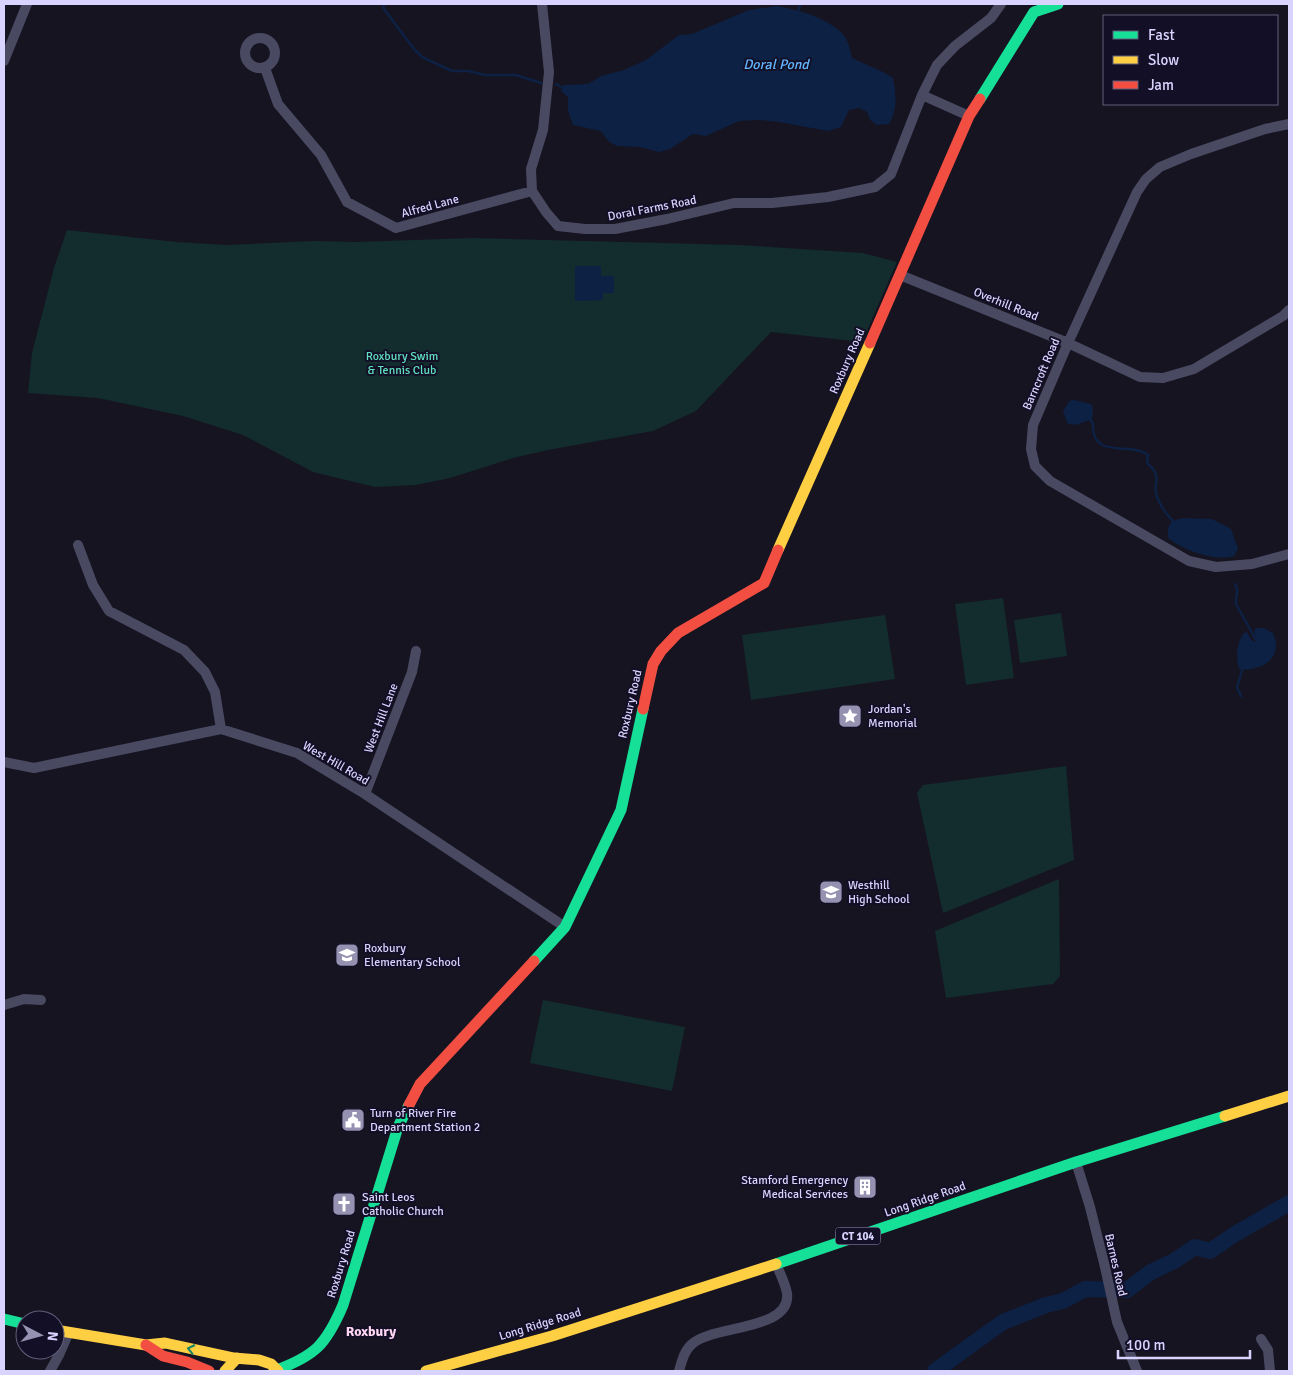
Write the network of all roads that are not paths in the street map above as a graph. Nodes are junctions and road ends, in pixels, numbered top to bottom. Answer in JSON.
{"nodes":[{"id":1,"x":27,"y":4,"type":"edge"},
{"id":2,"x":542,"y":4,"type":"edge"},
{"id":3,"x":1001,"y":4,"type":"edge"},
{"id":4,"x":1058,"y":4,"type":"edge"},
{"id":5,"x":4,"y":32,"type":"edge"},
{"id":6,"x":14,"y":37,"type":"junction"},
{"id":7,"x":4,"y":61,"type":"edge"},
{"id":8,"x":265,"y":68,"type":"dead end"},
{"id":9,"x":922,"y":94,"type":"junction"},
{"id":10,"x":969,"y":116,"type":"junction"},
{"id":11,"x":1289,"y":124,"type":"edge"},
{"id":12,"x":532,"y":191,"type":"junction"},
{"id":13,"x":900,"y":275,"type":"junction"},
{"id":14,"x":1289,"y":310,"type":"edge"},
{"id":15,"x":1068,"y":343,"type":"junction"},
{"id":16,"x":78,"y":545,"type":"dead end"},
{"id":17,"x":1289,"y":554,"type":"edge"},
{"id":18,"x":416,"y":651,"type":"dead end"},
{"id":19,"x":221,"y":729,"type":"junction"},
{"id":20,"x":4,"y":762,"type":"edge"},
{"id":21,"x":365,"y":794,"type":"junction"},
{"id":22,"x":565,"y":927,"type":"junction"},
{"id":23,"x":41,"y":1000,"type":"dead end"},
{"id":24,"x":4,"y":1005,"type":"edge"},
{"id":25,"x":1289,"y":1096,"type":"edge"},
{"id":26,"x":1076,"y":1162,"type":"junction"},
{"id":27,"x":776,"y":1264,"type":"junction"},
{"id":28,"x":65,"y":1332,"type":"edge"},
{"id":29,"x":68,"y":1332,"type":"junction"},
{"id":30,"x":1261,"y":1339,"type":"dead end"},
{"id":31,"x":146,"y":1345,"type":"junction"},
{"id":32,"x":236,"y":1358,"type":"junction"},
{"id":33,"x":682,"y":1369,"type":"edge"},
{"id":34,"x":50,"y":1371,"type":"edge"},
{"id":35,"x":209,"y":1371,"type":"edge"},
{"id":36,"x":225,"y":1371,"type":"edge"},
{"id":37,"x":276,"y":1371,"type":"edge"},
{"id":38,"x":426,"y":1371,"type":"edge"},
{"id":39,"x":1137,"y":1371,"type":"edge"},
{"id":40,"x":1270,"y":1371,"type":"edge"}],
"edges":[{"from":1,"to":6,"type":"street"},
{"from":2,"to":12,"type":"street"},
{"from":3,"to":9,"type":"street","name":"Doral Farms Road"},
{"from":4,"to":10,"type":"street","name":"Roxbury Road"},
{"from":5,"to":6,"type":"street"},
{"from":6,"to":7,"type":"street"},
{"from":8,"to":12,"type":"street","name":"Alfred Lane"},
{"from":9,"to":10,"type":"street"},
{"from":9,"to":12,"type":"street","name":"Doral Farms Road"},
{"from":10,"to":13,"type":"street","name":"Roxbury Road"},
{"from":11,"to":15,"type":"street","name":"Barncroft Road"},
{"from":13,"to":15,"type":"street","name":"Overhill Road"},
{"from":13,"to":22,"type":"street","name":"Roxbury Road"},
{"from":14,"to":15,"type":"street","name":"Overhill Road"},
{"from":15,"to":17,"type":"street","name":"Barncroft Road"},
{"from":16,"to":19,"type":"street"},
{"from":18,"to":21,"type":"street","name":"West Hill Lane"},
{"from":19,"to":20,"type":"street","name":"West Hill Road"},
{"from":19,"to":21,"type":"street","name":"West Hill Road"},
{"from":21,"to":22,"type":"street","name":"West Hill Road"},
{"from":22,"to":37,"type":"street","name":"Roxbury Road"},
{"from":23,"to":24,"type":"street"},
{"from":25,"to":26,"type":"street","name":"Long Ridge Road","number":"CT 104"},
{"from":26,"to":27,"type":"street","name":"Long Ridge Road","number":"CT 104"},
{"from":26,"to":39,"type":"street","name":"Barnes Road"},
{"from":27,"to":33,"type":"street"},
{"from":27,"to":38,"type":"street","name":"Long Ridge Road","number":"CT 104"},
{"from":28,"to":29,"type":"street"},
{"from":29,"to":31,"type":"street"},
{"from":29,"to":34,"type":"street"},
{"from":30,"to":40,"type":"street"},
{"from":32,"to":31,"type":"street","one_way":true},
{"from":31,"to":35,"type":"street"},
{"from":32,"to":36,"type":"street"},
{"from":32,"to":37,"type":"street"}]}
